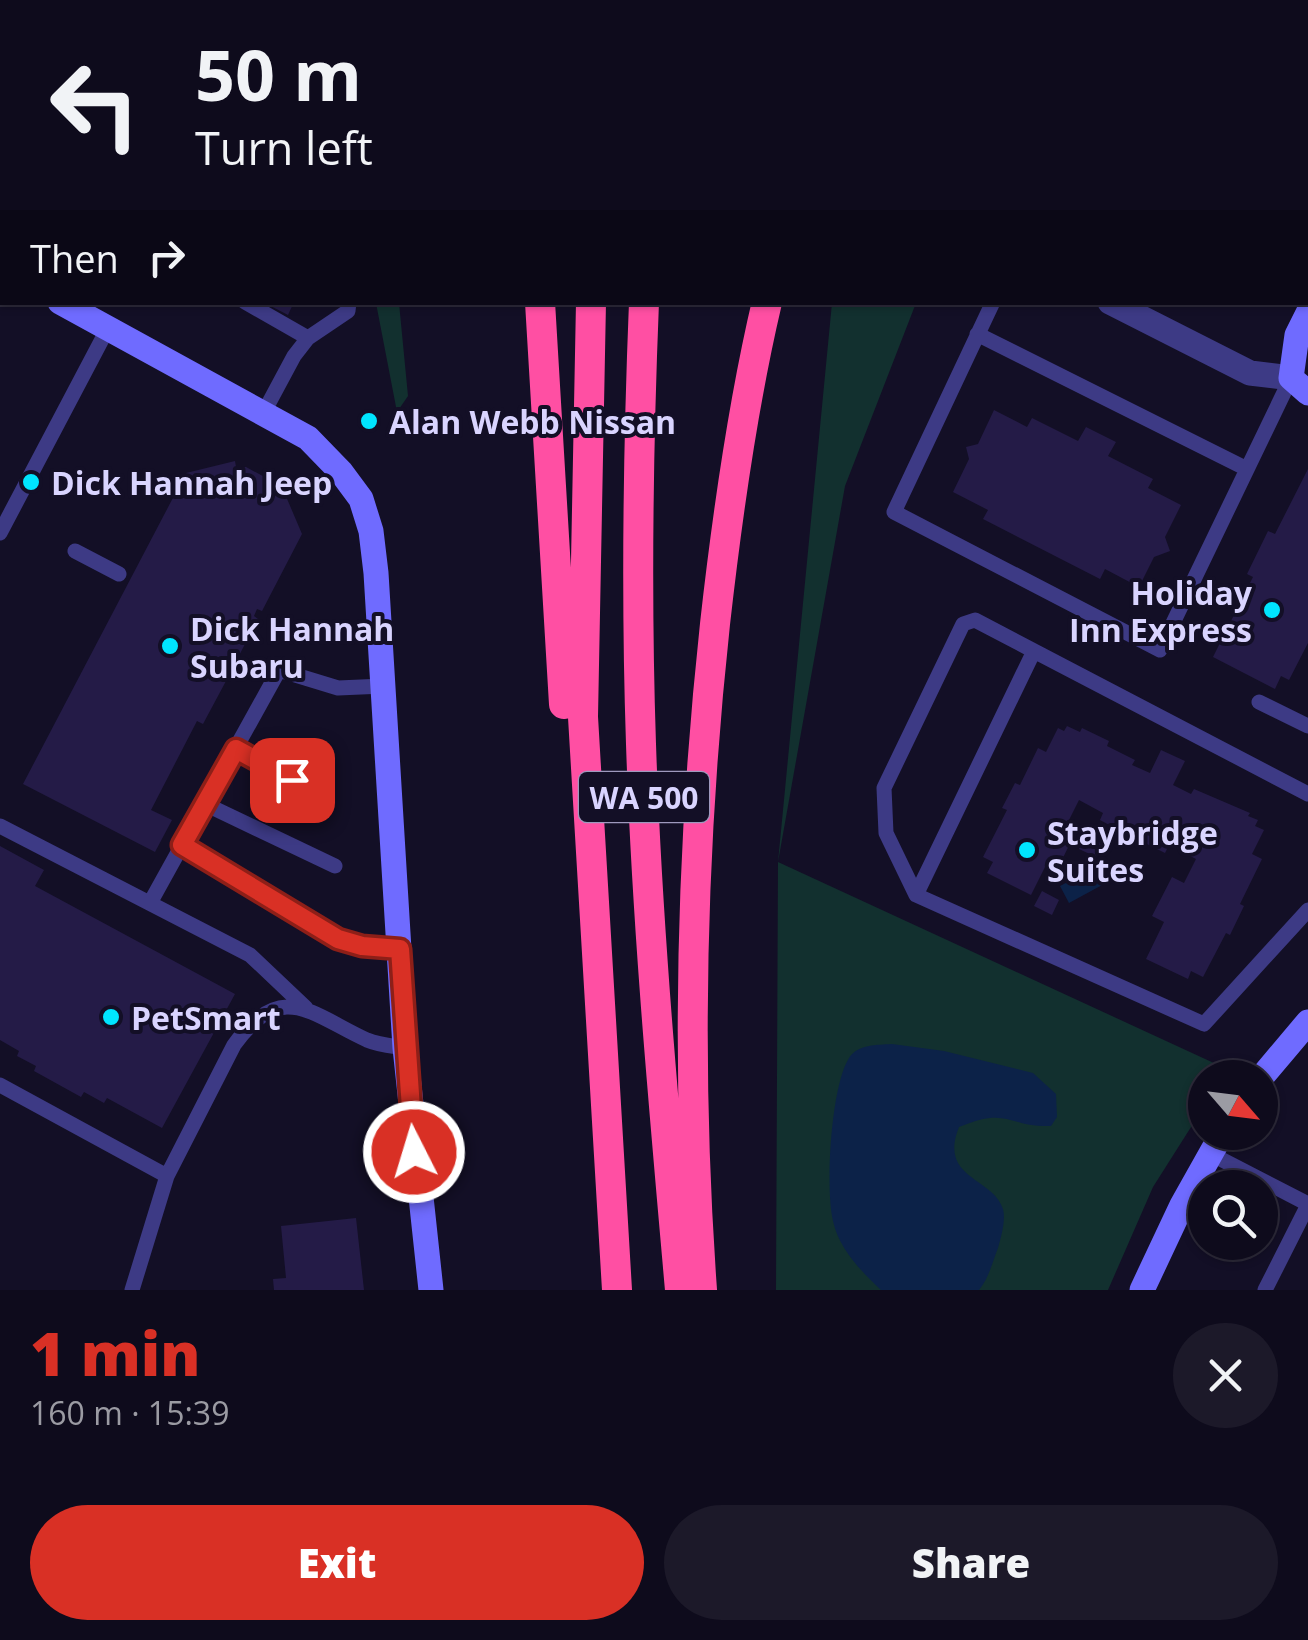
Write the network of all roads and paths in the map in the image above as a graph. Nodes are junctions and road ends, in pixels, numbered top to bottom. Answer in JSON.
{"nodes":[{"id":1,"x":70,"y":305,"type":"edge"},
{"id":2,"x":250,"y":305,"type":"edge"},
{"id":3,"x":349,"y":305,"type":"edge"},
{"id":4,"x":540,"y":305,"type":"edge"},
{"id":5,"x":591,"y":305,"type":"edge"},
{"id":6,"x":644,"y":305,"type":"edge"},
{"id":7,"x":765,"y":305,"type":"edge"},
{"id":8,"x":991,"y":305,"type":"edge"},
{"id":9,"x":1116,"y":305,"type":"edge"},
{"id":10,"x":1308,"y":313,"type":"edge"},
{"id":11,"x":108,"y":328,"type":"junction"},
{"id":12,"x":978,"y":334,"type":"junction"},
{"id":13,"x":308,"y":338,"type":"junction"},
{"id":14,"x":1299,"y":385,"type":"edge"},
{"id":15,"x":264,"y":412,"type":"junction"},
{"id":16,"x":1247,"y":470,"type":"junction"},
{"id":17,"x":0,"y":532,"type":"edge"},
{"id":18,"x":75,"y":551,"type":"dead end"},
{"id":19,"x":119,"y":574,"type":"dead end"},
{"id":20,"x":1034,"y":651,"type":"junction"},
{"id":21,"x":384,"y":686,"type":"junction"},
{"id":22,"x":1259,"y":702,"type":"dead end"},
{"id":23,"x":1308,"y":726,"type":"edge"},
{"id":24,"x":236,"y":749,"type":"junction"},
{"id":25,"x":1308,"y":794,"type":"edge"},
{"id":26,"x":321,"y":795,"type":"dead end"},
{"id":27,"x":205,"y":804,"type":"junction"},
{"id":28,"x":587,"y":820,"type":"junction"},
{"id":29,"x":0,"y":826,"type":"edge"},
{"id":30,"x":182,"y":845,"type":"junction"},
{"id":31,"x":336,"y":866,"type":"dead end"},
{"id":32,"x":916,"y":895,"type":"junction"},
{"id":33,"x":150,"y":903,"type":"junction"},
{"id":34,"x":1308,"y":910,"type":"edge"},
{"id":35,"x":400,"y":949,"type":"junction"},
{"id":36,"x":306,"y":1008,"type":"junction"},
{"id":37,"x":1308,"y":1022,"type":"edge"},
{"id":38,"x":405,"y":1048,"type":"junction"},
{"id":39,"x":1276,"y":1060,"type":"edge"},
{"id":40,"x":0,"y":1085,"type":"edge"},
{"id":41,"x":1212,"y":1150,"type":"edge"},
{"id":42,"x":1228,"y":1150,"type":"edge"},
{"id":43,"x":166,"y":1176,"type":"junction"},
{"id":44,"x":1308,"y":1205,"type":"edge"},
{"id":45,"x":132,"y":1290,"type":"edge"},
{"id":46,"x":431,"y":1290,"type":"edge"},
{"id":47,"x":616,"y":1290,"type":"edge"},
{"id":48,"x":680,"y":1290,"type":"edge"},
{"id":49,"x":702,"y":1290,"type":"edge"},
{"id":50,"x":1142,"y":1290,"type":"edge"},
{"id":51,"x":1264,"y":1290,"type":"edge"}],
"edges":[{"from":1,"to":11,"type":"street"},
{"from":2,"to":13,"type":"lane"},
{"from":3,"to":13,"type":"lane"},
{"from":4,"to":28,"type":"highway"},
{"from":5,"to":28,"type":"highway","number":"WA 500"},
{"from":6,"to":48,"type":"highway","number":"WA 500"},
{"from":7,"to":49,"type":"highway"},
{"from":8,"to":12,"type":"lane"},
{"from":9,"to":14,"type":"street"},
{"from":10,"to":14,"type":"street"},
{"from":11,"to":15,"type":"street"},
{"from":11,"to":17,"type":"lane"},
{"from":12,"to":16,"type":"lane"},
{"from":12,"to":16,"type":"lane"},
{"from":13,"to":15,"type":"lane"},
{"from":14,"to":16,"type":"lane"},
{"from":15,"to":21,"type":"street"},
{"from":18,"to":19,"type":"lane"},
{"from":20,"to":25,"type":"lane"},
{"from":20,"to":32,"type":"lane"},
{"from":20,"to":32,"type":"lane"},
{"from":21,"to":24,"type":"lane"},
{"from":21,"to":35,"type":"street"},
{"from":22,"to":23,"type":"lane"},
{"from":24,"to":26,"type":"lane"},
{"from":24,"to":27,"type":"lane"},
{"from":27,"to":30,"type":"lane"},
{"from":27,"to":31,"type":"lane"},
{"from":28,"to":47,"type":"highway","number":"WA 500"},
{"from":29,"to":33,"type":"lane"},
{"from":30,"to":33,"type":"lane"},
{"from":30,"to":35,"type":"lane"},
{"from":32,"to":34,"type":"lane"},
{"from":33,"to":36,"type":"lane"},
{"from":35,"to":38,"type":"street"},
{"from":36,"to":38,"type":"lane"},
{"from":36,"to":43,"type":"lane"},
{"from":37,"to":39,"type":"street"},
{"from":38,"to":46,"type":"street"},
{"from":40,"to":43,"type":"lane"},
{"from":41,"to":50,"type":"street"},
{"from":42,"to":44,"type":"lane"},
{"from":43,"to":45,"type":"lane"},
{"from":44,"to":51,"type":"lane"}]}
